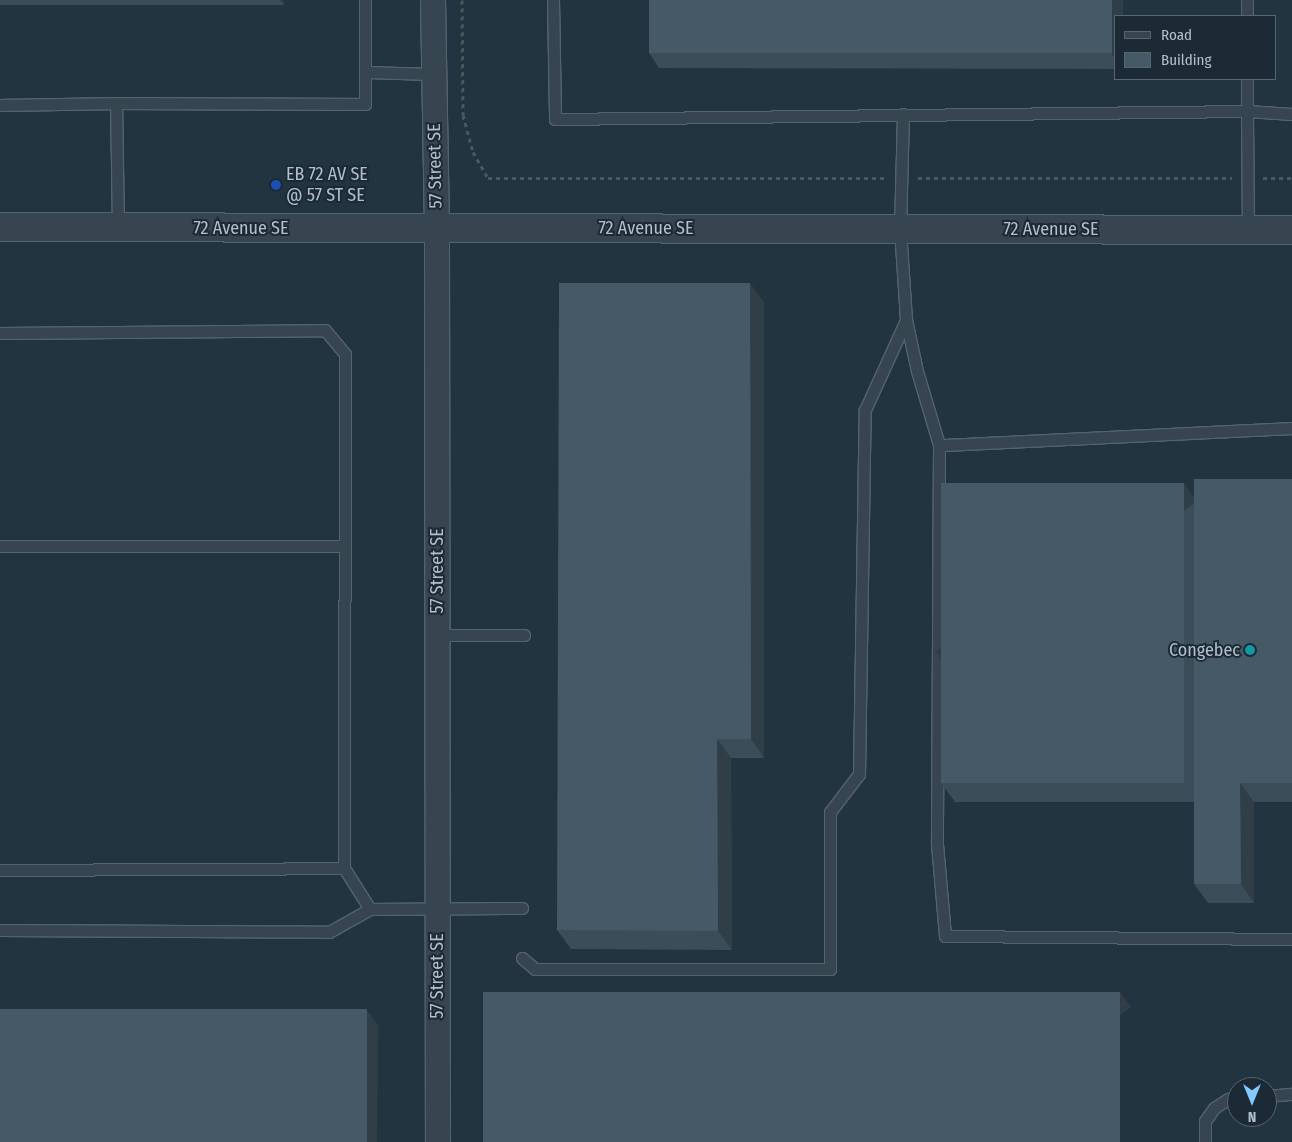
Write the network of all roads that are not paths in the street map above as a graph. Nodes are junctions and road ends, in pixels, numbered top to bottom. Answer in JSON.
{"nodes":[{"id":1,"x":365,"y":0,"type":"edge"},
{"id":2,"x":433,"y":0,"type":"edge"},
{"id":3,"x":554,"y":0,"type":"edge"},
{"id":4,"x":1247,"y":0,"type":"edge"},
{"id":5,"x":1247,"y":15,"type":"edge"},
{"id":6,"x":365,"y":72,"type":"junction"},
{"id":7,"x":433,"y":74,"type":"junction"},
{"id":8,"x":1247,"y":80,"type":"edge"},
{"id":9,"x":116,"y":103,"type":"junction"},
{"id":10,"x":0,"y":105,"type":"edge"},
{"id":11,"x":1247,"y":111,"type":"junction"},
{"id":12,"x":902,"y":114,"type":"junction"},
{"id":13,"x":1292,"y":114,"type":"edge"},
{"id":14,"x":0,"y":227,"type":"edge"},
{"id":15,"x":118,"y":228,"type":"junction"},
{"id":16,"x":437,"y":228,"type":"junction"},
{"id":17,"x":900,"y":229,"type":"junction"},
{"id":18,"x":1248,"y":230,"type":"junction"},
{"id":19,"x":1292,"y":230,"type":"edge"},
{"id":20,"x":906,"y":320,"type":"junction"},
{"id":21,"x":0,"y":333,"type":"edge"},
{"id":22,"x":1292,"y":428,"type":"edge"},
{"id":23,"x":939,"y":444,"type":"junction"},
{"id":24,"x":0,"y":546,"type":"edge"},
{"id":25,"x":344,"y":546,"type":"junction"},
{"id":26,"x":437,"y":635,"type":"junction"},
{"id":27,"x":524,"y":635,"type":"dead end"},
{"id":28,"x":344,"y":868,"type":"junction"},
{"id":29,"x":0,"y":870,"type":"edge"},
{"id":30,"x":437,"y":907,"type":"junction"},
{"id":31,"x":522,"y":908,"type":"dead end"},
{"id":32,"x":370,"y":909,"type":"junction"},
{"id":33,"x":0,"y":930,"type":"edge"},
{"id":34,"x":1292,"y":939,"type":"edge"},
{"id":35,"x":522,"y":958,"type":"dead end"},
{"id":36,"x":1292,"y":1094,"type":"edge"},
{"id":37,"x":1277,"y":1095,"type":"edge"},
{"id":38,"x":1227,"y":1101,"type":"edge"},
{"id":39,"x":438,"y":1142,"type":"edge"},
{"id":40,"x":1205,"y":1142,"type":"edge"}],
"edges":[{"from":1,"to":6,"type":"lane"},
{"from":2,"to":7,"type":"street","name":"57 Street SE"},
{"from":3,"to":12,"type":"lane"},
{"from":4,"to":5,"type":"lane"},
{"from":6,"to":7,"type":"lane"},
{"from":6,"to":9,"type":"lane"},
{"from":7,"to":16,"type":"street","name":"57 Street SE"},
{"from":8,"to":11,"type":"lane"},
{"from":9,"to":10,"type":"lane"},
{"from":9,"to":15,"type":"lane"},
{"from":11,"to":12,"type":"lane"},
{"from":11,"to":13,"type":"lane"},
{"from":11,"to":18,"type":"lane"},
{"from":12,"to":17,"type":"lane"},
{"from":14,"to":15,"type":"street","name":"72 Avenue SE"},
{"from":15,"to":16,"type":"street","name":"72 Avenue SE"},
{"from":16,"to":17,"type":"street","name":"72 Avenue SE"},
{"from":16,"to":26,"type":"street","name":"57 Street SE"},
{"from":17,"to":18,"type":"street","name":"72 Avenue SE"},
{"from":17,"to":20,"type":"lane"},
{"from":18,"to":19,"type":"street","name":"72 Avenue SE"},
{"from":20,"to":23,"type":"lane"},
{"from":20,"to":35,"type":"lane"},
{"from":21,"to":25,"type":"lane"},
{"from":22,"to":23,"type":"lane"},
{"from":23,"to":34,"type":"lane"},
{"from":24,"to":25,"type":"lane"},
{"from":25,"to":28,"type":"lane"},
{"from":26,"to":27,"type":"lane"},
{"from":26,"to":30,"type":"street","name":"57 Street SE"},
{"from":28,"to":29,"type":"lane"},
{"from":28,"to":32,"type":"lane"},
{"from":30,"to":31,"type":"lane"},
{"from":30,"to":32,"type":"lane"},
{"from":30,"to":39,"type":"street","name":"57 Street SE"},
{"from":32,"to":33,"type":"lane"},
{"from":36,"to":37,"type":"lane"},
{"from":38,"to":40,"type":"lane"}]}
